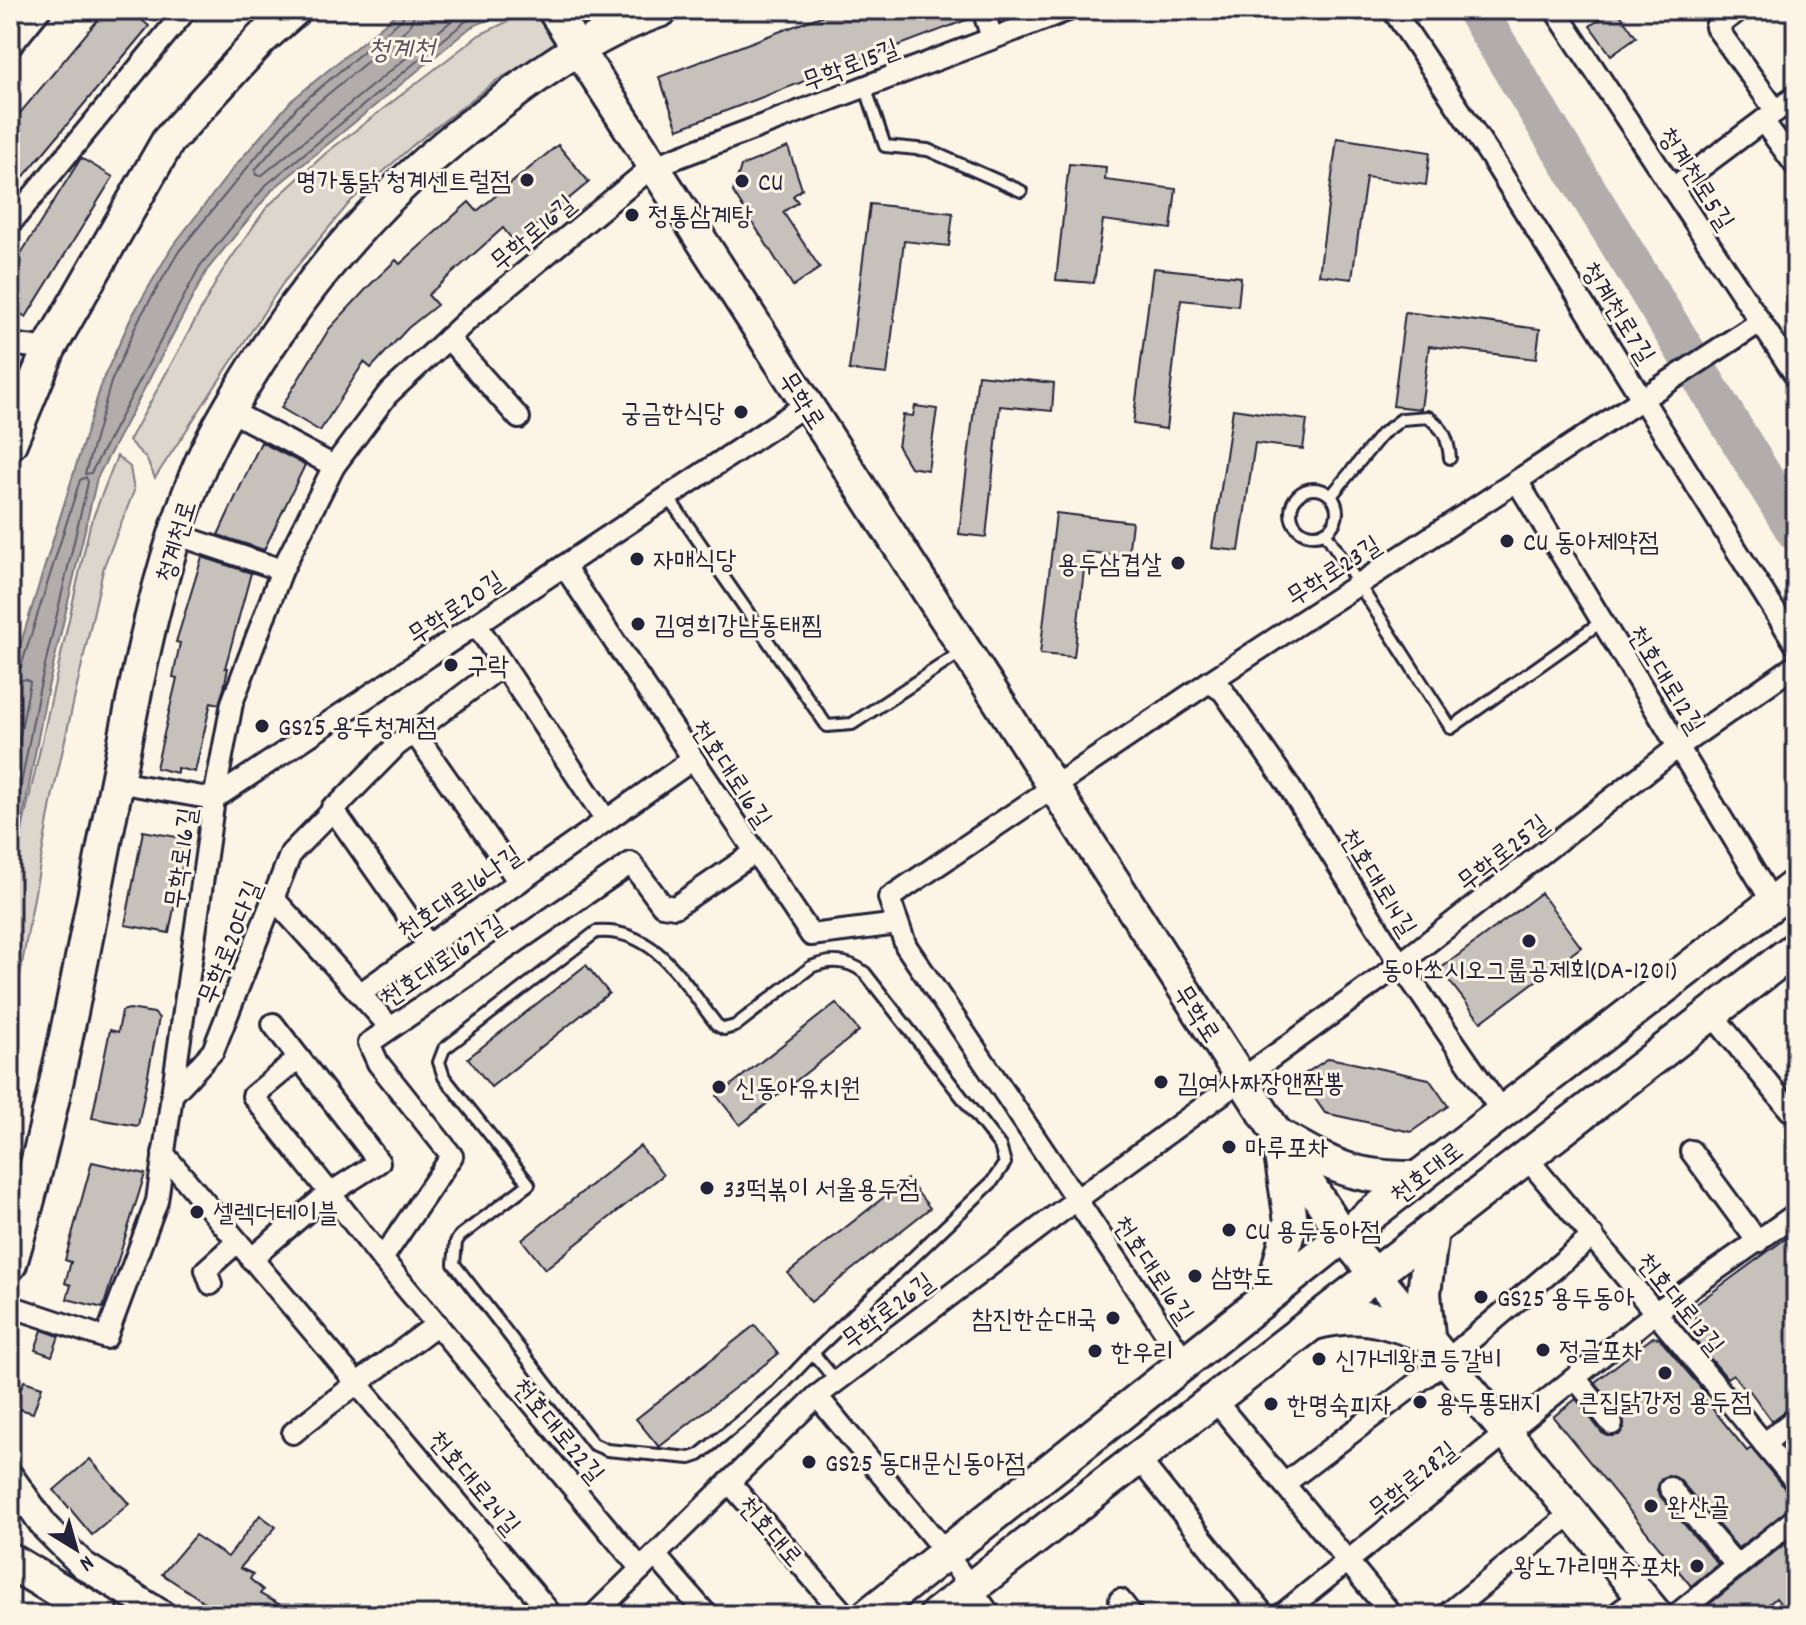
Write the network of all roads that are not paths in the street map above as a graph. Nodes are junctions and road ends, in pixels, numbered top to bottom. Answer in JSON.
{"nodes":[{"id":1,"x":40,"y":10,"type":"edge"},
{"id":2,"x":186,"y":10,"type":"edge"},
{"id":3,"x":294,"y":10,"type":"edge"},
{"id":4,"x":661,"y":10,"type":"edge"},
{"id":5,"x":983,"y":10,"type":"edge"},
{"id":6,"x":1068,"y":10,"type":"edge"},
{"id":7,"x":1393,"y":10,"type":"edge"},
{"id":8,"x":1555,"y":10,"type":"edge"},
{"id":9,"x":1739,"y":10,"type":"edge"},
{"id":10,"x":564,"y":28,"type":"edge"},
{"id":11,"x":992,"y":38,"type":"junction"},
{"id":12,"x":10,"y":47,"type":"edge"},
{"id":13,"x":865,"y":86,"type":"junction"},
{"id":14,"x":1796,"y":96,"type":"edge"},
{"id":15,"x":1770,"y":116,"type":"junction"},
{"id":16,"x":1796,"y":166,"type":"edge"},
{"id":17,"x":652,"y":167,"type":"junction"},
{"id":18,"x":1673,"y":188,"type":"junction"},
{"id":19,"x":1021,"y":191,"type":"dead end"},
{"id":20,"x":10,"y":224,"type":"edge"},
{"id":21,"x":1760,"y":322,"type":"junction"},
{"id":22,"x":448,"y":338,"type":"junction"},
{"id":23,"x":10,"y":344,"type":"edge"},
{"id":24,"x":49,"y":349,"type":"junction"},
{"id":25,"x":1796,"y":376,"type":"edge"},
{"id":26,"x":1643,"y":400,"type":"junction"},
{"id":27,"x":807,"y":404,"type":"junction"},
{"id":28,"x":229,"y":410,"type":"junction"},
{"id":29,"x":519,"y":418,"type":"dead end"},
{"id":30,"x":10,"y":443,"type":"edge"},
{"id":31,"x":1450,"y":458,"type":"dead end"},
{"id":32,"x":334,"y":466,"type":"junction"},
{"id":33,"x":1517,"y":481,"type":"junction"},
{"id":34,"x":1331,"y":496,"type":"junction"},
{"id":35,"x":668,"y":497,"type":"junction"},
{"id":36,"x":1325,"y":532,"type":"junction"},
{"id":37,"x":175,"y":534,"type":"junction"},
{"id":38,"x":564,"y":566,"type":"junction"},
{"id":39,"x":282,"y":570,"type":"junction"},
{"id":40,"x":1359,"y":584,"type":"junction"},
{"id":41,"x":1601,"y":622,"type":"junction"},
{"id":42,"x":476,"y":624,"type":"junction"},
{"id":43,"x":1796,"y":645,"type":"edge"},
{"id":44,"x":965,"y":650,"type":"junction"},
{"id":45,"x":503,"y":665,"type":"junction"},
{"id":46,"x":1796,"y":665,"type":"edge"},
{"id":47,"x":1209,"y":682,"type":"junction"},
{"id":48,"x":414,"y":732,"type":"junction"},
{"id":49,"x":1678,"y":747,"type":"junction"},
{"id":50,"x":692,"y":760,"type":"junction"},
{"id":51,"x":117,"y":782,"type":"junction"},
{"id":52,"x":1054,"y":789,"type":"junction"},
{"id":53,"x":214,"y":799,"type":"junction"},
{"id":54,"x":332,"y":808,"type":"junction"},
{"id":55,"x":606,"y":820,"type":"junction"},
{"id":56,"x":754,"y":853,"type":"junction"},
{"id":57,"x":519,"y":882,"type":"junction"},
{"id":58,"x":1784,"y":894,"type":"edge"},
{"id":59,"x":274,"y":899,"type":"junction"},
{"id":60,"x":898,"y":924,"type":"junction"},
{"id":61,"x":428,"y":945,"type":"junction"},
{"id":62,"x":1796,"y":948,"type":"edge"},
{"id":63,"x":1400,"y":964,"type":"junction"},
{"id":64,"x":361,"y":993,"type":"junction"},
{"id":65,"x":1711,"y":1013,"type":"junction"},
{"id":66,"x":273,"y":1024,"type":"dead end"},
{"id":67,"x":390,"y":1027,"type":"junction"},
{"id":68,"x":299,"y":1058,"type":"junction"},
{"id":69,"x":1242,"y":1081,"type":"junction"},
{"id":70,"x":172,"y":1095,"type":"junction"},
{"id":71,"x":1502,"y":1112,"type":"junction"},
{"id":72,"x":1796,"y":1112,"type":"edge"},
{"id":73,"x":1284,"y":1145,"type":"junction"},
{"id":74,"x":1691,"y":1151,"type":"dead end"},
{"id":75,"x":163,"y":1153,"type":"junction"},
{"id":76,"x":1526,"y":1157,"type":"junction"},
{"id":77,"x":1418,"y":1178,"type":"junction"},
{"id":78,"x":332,"y":1193,"type":"junction"},
{"id":79,"x":1076,"y":1200,"type":"junction"},
{"id":80,"x":1796,"y":1214,"type":"edge"},
{"id":81,"x":1432,"y":1230,"type":"junction"},
{"id":82,"x":1343,"y":1236,"type":"junction"},
{"id":83,"x":1593,"y":1236,"type":"junction"},
{"id":84,"x":237,"y":1242,"type":"junction"},
{"id":85,"x":1758,"y":1242,"type":"junction"},
{"id":86,"x":251,"y":1259,"type":"junction"},
{"id":87,"x":382,"y":1259,"type":"junction"},
{"id":88,"x":10,"y":1264,"type":"edge"},
{"id":89,"x":1376,"y":1273,"type":"junction"},
{"id":90,"x":211,"y":1284,"type":"dead end"},
{"id":91,"x":1272,"y":1292,"type":"junction"},
{"id":92,"x":10,"y":1306,"type":"edge"},
{"id":93,"x":1656,"y":1312,"type":"junction"},
{"id":94,"x":437,"y":1324,"type":"junction"},
{"id":95,"x":1311,"y":1324,"type":"junction"},
{"id":96,"x":1437,"y":1348,"type":"junction"},
{"id":97,"x":813,"y":1353,"type":"junction"},
{"id":98,"x":1185,"y":1361,"type":"junction"},
{"id":99,"x":1576,"y":1379,"type":"junction"},
{"id":100,"x":836,"y":1381,"type":"junction"},
{"id":101,"x":358,"y":1382,"type":"junction"},
{"id":102,"x":817,"y":1396,"type":"junction"},
{"id":103,"x":1214,"y":1399,"type":"junction"},
{"id":104,"x":1796,"y":1418,"type":"edge"},
{"id":105,"x":1612,"y":1424,"type":"dead end"},
{"id":106,"x":293,"y":1433,"type":"dead end"},
{"id":107,"x":1508,"y":1435,"type":"junction"},
{"id":108,"x":1764,"y":1444,"type":"junction"},
{"id":109,"x":1138,"y":1458,"type":"junction"},
{"id":110,"x":10,"y":1477,"type":"edge"},
{"id":111,"x":729,"y":1482,"type":"junction"},
{"id":112,"x":1796,"y":1482,"type":"edge"},
{"id":113,"x":1284,"y":1484,"type":"junction"},
{"id":114,"x":1670,"y":1488,"type":"dead end"},
{"id":115,"x":1572,"y":1513,"type":"junction"},
{"id":116,"x":1796,"y":1518,"type":"edge"},
{"id":117,"x":946,"y":1553,"type":"junction"},
{"id":118,"x":10,"y":1561,"type":"edge"},
{"id":119,"x":648,"y":1562,"type":"junction"},
{"id":120,"x":1349,"y":1563,"type":"junction"},
{"id":121,"x":1737,"y":1566,"type":"junction"},
{"id":122,"x":969,"y":1589,"type":"junction"},
{"id":123,"x":1649,"y":1605,"type":"edge"},
{"id":124,"x":101,"y":1615,"type":"edge"},
{"id":125,"x":163,"y":1615,"type":"edge"},
{"id":126,"x":552,"y":1615,"type":"edge"},
{"id":127,"x":594,"y":1615,"type":"edge"},
{"id":128,"x":707,"y":1615,"type":"edge"},
{"id":129,"x":845,"y":1615,"type":"edge"},
{"id":130,"x":868,"y":1615,"type":"edge"},
{"id":131,"x":936,"y":1615,"type":"edge"},
{"id":132,"x":990,"y":1615,"type":"edge"},
{"id":133,"x":1264,"y":1615,"type":"edge"},
{"id":134,"x":1281,"y":1615,"type":"edge"},
{"id":135,"x":1392,"y":1615,"type":"edge"},
{"id":136,"x":1446,"y":1615,"type":"edge"},
{"id":137,"x":1615,"y":1615,"type":"edge"},
{"id":138,"x":1676,"y":1615,"type":"edge"}],
"edges":[{"from":1,"to":12,"type":"street"},
{"from":2,"to":20,"type":"street"},
{"from":3,"to":24,"type":"main road"},
{"from":4,"to":10,"type":"main road","name":"청계천로"},
{"from":5,"to":11,"type":"street"},
{"from":6,"to":11,"type":"street","name":"무학로15길"},
{"from":7,"to":26,"type":"street","name":"청계천로7길"},
{"from":8,"to":18,"type":"street","name":"청계천로5길"},
{"from":9,"to":15,"type":"street"},
{"from":10,"to":17,"type":"main road","name":"무학로"},
{"from":10,"to":28,"type":"main road","name":"청계천로"},
{"from":11,"to":13,"type":"street","name":"무학로15길"},
{"from":13,"to":17,"type":"street","name":"무학로15길"},
{"from":13,"to":19,"type":"lane"},
{"from":14,"to":15,"type":"street"},
{"from":15,"to":16,"type":"street"},
{"from":15,"to":18,"type":"street"},
{"from":17,"to":22,"type":"street","name":"무학로16길"},
{"from":17,"to":27,"type":"main road","name":"무학로"},
{"from":18,"to":21,"type":"street","name":"청계천로5길"},
{"from":21,"to":25,"type":"street","name":"청계천로5길"},
{"from":21,"to":26,"type":"street","name":"무학로23길"},
{"from":22,"to":29,"type":"street"},
{"from":22,"to":32,"type":"street","name":"무학로16길"},
{"from":23,"to":24,"type":"street"},
{"from":24,"to":30,"type":"main road"},
{"from":26,"to":33,"type":"street","name":"무학로23길"},
{"from":26,"to":43,"type":"street","name":"청계천로7길"},
{"from":27,"to":35,"type":"street","name":"무학로20길"},
{"from":27,"to":44,"type":"main road","name":"무학로"},
{"from":28,"to":32,"type":"street"},
{"from":28,"to":37,"type":"main road","name":"청계천로"},
{"from":31,"to":34,"type":"lane"},
{"from":32,"to":39,"type":"street","name":"무학로16길"},
{"from":33,"to":40,"type":"street","name":"무학로23길"},
{"from":33,"to":41,"type":"street","name":"천호대로12길"},
{"from":34,"to":36,"type":"lane"},
{"from":34,"to":36,"type":"lane"},
{"from":35,"to":38,"type":"street","name":"무학로20길"},
{"from":35,"to":44,"type":"lane"},
{"from":36,"to":40,"type":"lane"},
{"from":37,"to":39,"type":"street"},
{"from":37,"to":51,"type":"main road","name":"청계천로"},
{"from":38,"to":42,"type":"street","name":"무학로20길"},
{"from":38,"to":50,"type":"street","name":"천호대로16길"},
{"from":39,"to":53,"type":"street","name":"무학로16길"},
{"from":40,"to":41,"type":"lane"},
{"from":40,"to":47,"type":"street","name":"무학로23길"},
{"from":41,"to":49,"type":"street","name":"천호대로12길"},
{"from":42,"to":45,"type":"street"},
{"from":42,"to":53,"type":"street","name":"무학로20길"},
{"from":44,"to":52,"type":"main road","name":"무학로"},
{"from":45,"to":48,"type":"street","name":"무학로20다길"},
{"from":45,"to":55,"type":"street"},
{"from":46,"to":49,"type":"street","name":"무학로25길"},
{"from":47,"to":52,"type":"street","name":"무학로23길"},
{"from":47,"to":63,"type":"street","name":"천호대로14길"},
{"from":48,"to":54,"type":"street","name":"무학로20다길"},
{"from":48,"to":57,"type":"street"},
{"from":49,"to":58,"type":"street","name":"천호대로12길"},
{"from":49,"to":63,"type":"street","name":"무학로25길"},
{"from":50,"to":55,"type":"street","name":"천호대로16나길"},
{"from":50,"to":56,"type":"street","name":"천호대로16길"},
{"from":51,"to":53,"type":"street"},
{"from":51,"to":88,"type":"main road","name":"청계천로"},
{"from":52,"to":60,"type":"street","name":"천호대로16길"},
{"from":52,"to":69,"type":"main road","name":"무학로"},
{"from":53,"to":70,"type":"street","name":"무학로16길"},
{"from":54,"to":59,"type":"street","name":"무학로20다길"},
{"from":54,"to":61,"type":"street"},
{"from":55,"to":57,"type":"street","name":"천호대로16나길"},
{"from":56,"to":60,"type":"street","name":"천호대로16길"},
{"from":56,"to":67,"type":"street","name":"천호대로16가길"},
{"from":57,"to":61,"type":"street","name":"천호대로16나길"},
{"from":58,"to":71,"type":"main road","name":"천호대로"},
{"from":59,"to":64,"type":"street"},
{"from":59,"to":70,"type":"street","name":"무학로20다길"},
{"from":60,"to":79,"type":"street","name":"천호대로16길"},
{"from":61,"to":64,"type":"street","name":"천호대로16나길"},
{"from":62,"to":65,"type":"main road","name":"천호대로"},
{"from":63,"to":69,"type":"street","name":"무학로25길"},
{"from":63,"to":71,"type":"street","name":"천호대로14길"},
{"from":64,"to":67,"type":"street"},
{"from":65,"to":72,"type":"street"},
{"from":65,"to":76,"type":"main road","name":"천호대로"},
{"from":66,"to":68,"type":"street"},
{"from":67,"to":87,"type":"street","name":"천호대로16가길"},
{"from":68,"to":78,"type":"street","name":"천호대로22길"},
{"from":68,"to":78,"type":"street"},
{"from":69,"to":73,"type":"main road","name":"무학로"},
{"from":69,"to":79,"type":"street","name":"무학로26길"},
{"from":70,"to":75,"type":"street","name":"무학로16길"},
{"from":71,"to":77,"type":"main road","name":"천호대로"},
{"from":73,"to":77,"type":"main road"},
{"from":73,"to":82,"type":"main road","name":"무학로"},
{"from":73,"to":91,"type":"main road"},
{"from":74,"to":85,"type":"street"},
{"from":75,"to":84,"type":"street","name":"천호대로24길"},
{"from":75,"to":92,"type":"street","name":"무학로16길"},
{"from":76,"to":81,"type":"main road","name":"천호대로"},
{"from":76,"to":83,"type":"street","name":"천호대로13길"},
{"from":77,"to":82,"type":"main road","name":"천호대로"},
{"from":78,"to":86,"type":"street"},
{"from":78,"to":87,"type":"street","name":"천호대로22길"},
{"from":79,"to":98,"type":"street","name":"천호대로16길"},
{"from":79,"to":100,"type":"street","name":"무학로26길"},
{"from":80,"to":85,"type":"street","name":"무학로28길"},
{"from":81,"to":89,"type":"main road","name":"천호대로"},
{"from":81,"to":96,"type":"main road"},
{"from":82,"to":89,"type":"main road","name":"무학로"},
{"from":82,"to":91,"type":"main road","name":"천호대로"},
{"from":83,"to":93,"type":"street","name":"천호대로13길"},
{"from":83,"to":96,"type":"street"},
{"from":84,"to":86,"type":"street","name":"천호대로24길"},
{"from":84,"to":90,"type":"street"},
{"from":85,"to":93,"type":"street","name":"무학로28길"},
{"from":86,"to":101,"type":"street","name":"천호대로24길"},
{"from":87,"to":94,"type":"street","name":"천호대로22길"},
{"from":89,"to":95,"type":"main road","name":"천호대로"},
{"from":89,"to":96,"type":"main road","name":"무학로"},
{"from":91,"to":98,"type":"main road","name":"천호대로"},
{"from":93,"to":99,"type":"street","name":"무학로28길"},
{"from":93,"to":108,"type":"street","name":"천호대로13길"},
{"from":94,"to":101,"type":"street"},
{"from":94,"to":119,"type":"street","name":"천호대로22길"},
{"from":95,"to":96,"type":"main road"},
{"from":95,"to":103,"type":"main road","name":"천호대로"},
{"from":96,"to":107,"type":"main road","name":"무학로"},
{"from":96,"to":113,"type":"street"},
{"from":97,"to":97,"type":"lane"},
{"from":97,"to":100,"type":"lane"},
{"from":98,"to":117,"type":"main road","name":"천호대로"},
{"from":99,"to":105,"type":"street"},
{"from":99,"to":107,"type":"street","name":"무학로28길"},
{"from":100,"to":102,"type":"street","name":"무학로26길"},
{"from":101,"to":106,"type":"street"},
{"from":101,"to":126,"type":"street","name":"천호대로24길"},
{"from":102,"to":111,"type":"street","name":"무학로26길"},
{"from":102,"to":117,"type":"street"},
{"from":103,"to":109,"type":"main road","name":"천호대로"},
{"from":103,"to":113,"type":"street"},
{"from":104,"to":108,"type":"street"},
{"from":107,"to":115,"type":"main road","name":"무학로"},
{"from":107,"to":120,"type":"street","name":"무학로28길"},
{"from":108,"to":112,"type":"street","name":"천호대로13길"},
{"from":109,"to":122,"type":"main road","name":"천호대로"},
{"from":109,"to":133,"type":"street"},
{"from":110,"to":125,"type":"street"},
{"from":111,"to":119,"type":"street","name":"무학로26길"},
{"from":111,"to":129,"type":"street","name":"천호대로"},
{"from":113,"to":120,"type":"street"},
{"from":114,"to":121,"type":"street"},
{"from":115,"to":123,"type":"main road","name":"무학로"},
{"from":115,"to":136,"type":"street"},
{"from":116,"to":121,"type":"street"},
{"from":117,"to":122,"type":"street"},
{"from":117,"to":130,"type":"main road","name":"천호대로"},
{"from":118,"to":124,"type":"highway"},
{"from":119,"to":127,"type":"street","name":"무학로26길"},
{"from":119,"to":128,"type":"street","name":"천호대로22길"},
{"from":120,"to":134,"type":"street","name":"무학로28길"},
{"from":120,"to":135,"type":"street"},
{"from":121,"to":138,"type":"street"},
{"from":122,"to":131,"type":"main road","name":"천호대로"},
{"from":122,"to":132,"type":"street"},
{"from":123,"to":137,"type":"street"}]}
